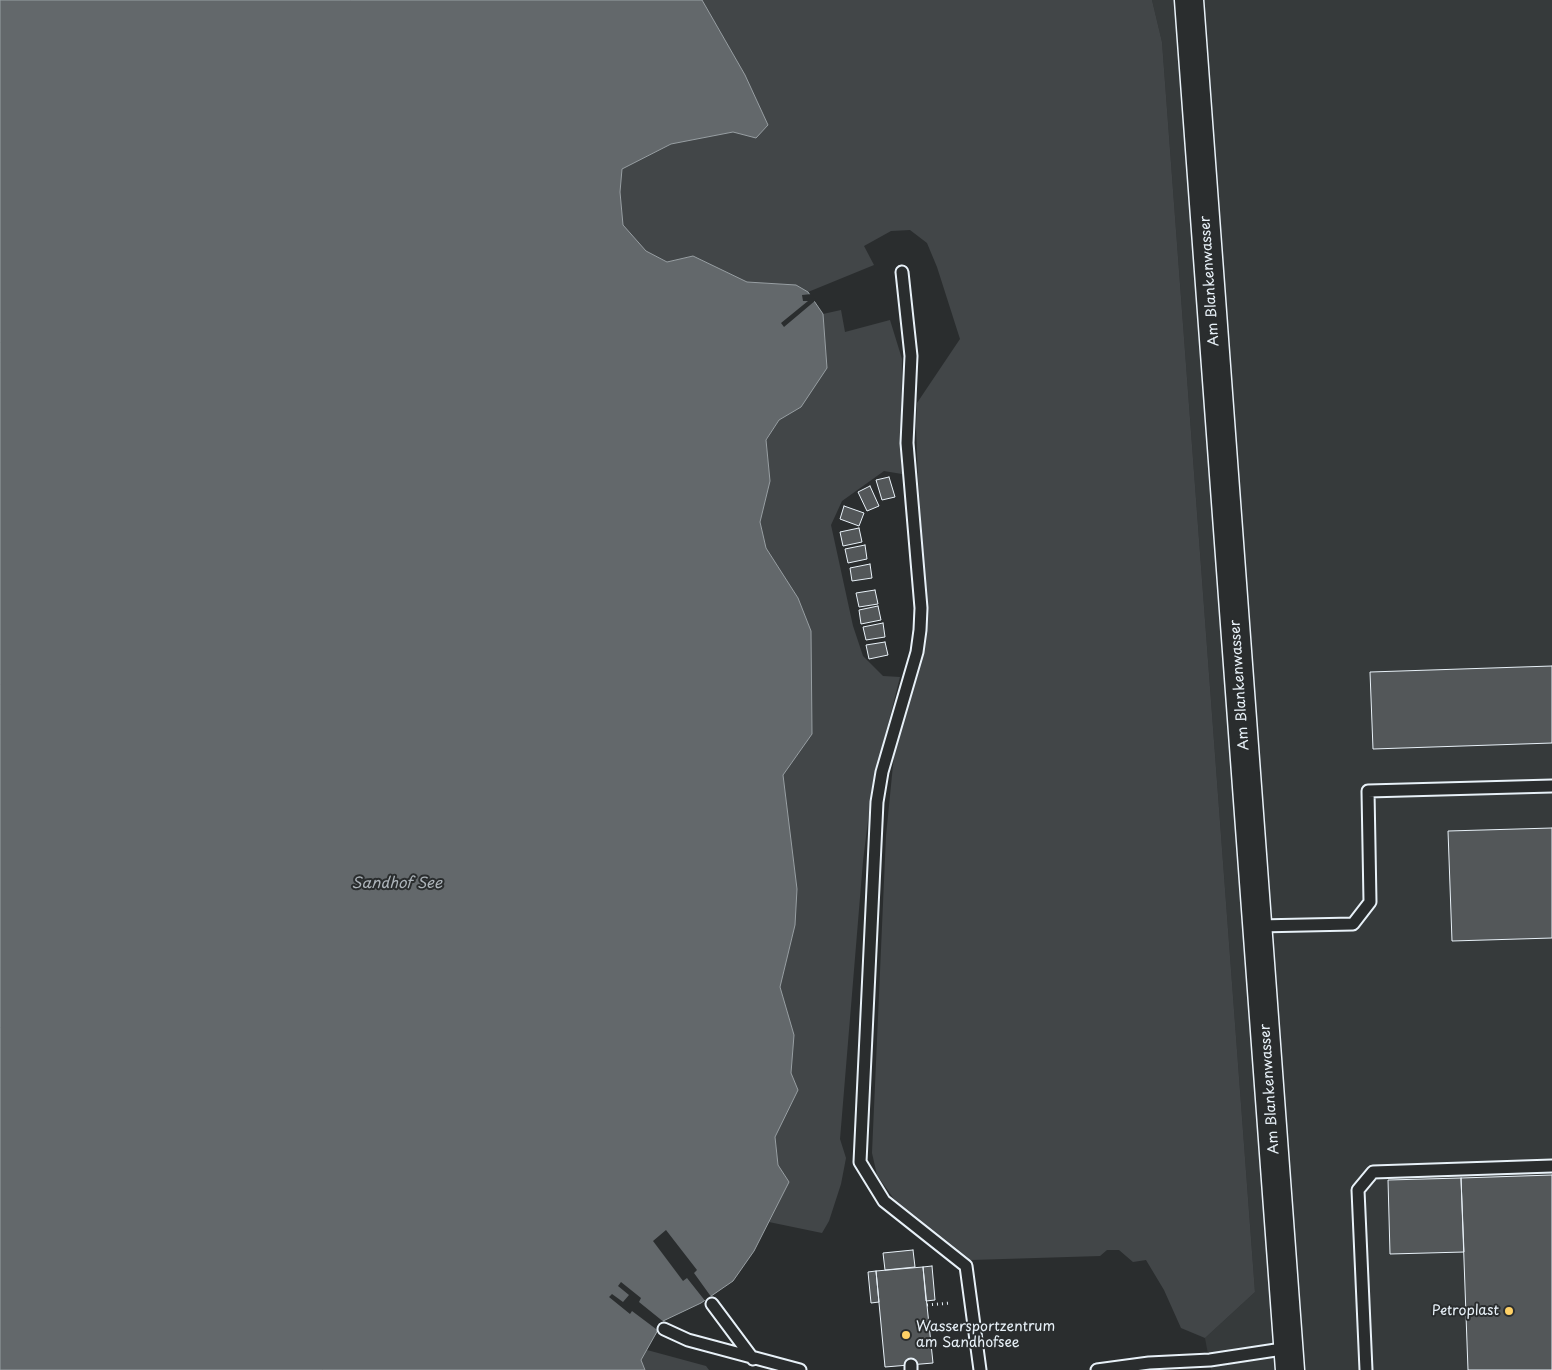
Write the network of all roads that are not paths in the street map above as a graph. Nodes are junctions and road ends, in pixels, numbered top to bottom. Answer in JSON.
{"nodes":[{"id":1,"x":1189,"y":0,"type":"edge"},
{"id":2,"x":902,"y":272,"type":"dead end"},
{"id":3,"x":1552,"y":786,"type":"edge"},
{"id":4,"x":1258,"y":926,"type":"junction"},
{"id":5,"x":1552,"y":1166,"type":"edge"},
{"id":6,"x":712,"y":1304,"type":"dead end"},
{"id":7,"x":664,"y":1329,"type":"dead end"},
{"id":8,"x":753,"y":1359,"type":"junction"},
{"id":9,"x":1290,"y":1359,"type":"edge"},
{"id":10,"x":800,"y":1370,"type":"edge"},
{"id":11,"x":980,"y":1370,"type":"edge"},
{"id":12,"x":1097,"y":1370,"type":"edge"},
{"id":13,"x":1366,"y":1370,"type":"edge"}],
"edges":[{"from":1,"to":4,"type":"street","name":"Am Blankenwasser"},
{"from":2,"to":11,"type":"lane"},
{"from":3,"to":4,"type":"lane"},
{"from":4,"to":9,"type":"street","name":"Am Blankenwasser"},
{"from":5,"to":13,"type":"lane"},
{"from":6,"to":8,"type":"lane"},
{"from":7,"to":8,"type":"lane"},
{"from":8,"to":10,"type":"lane"},
{"from":9,"to":12,"type":"lane"}]}
